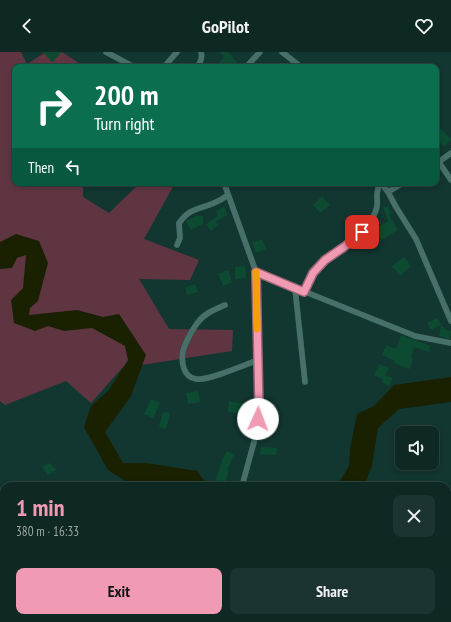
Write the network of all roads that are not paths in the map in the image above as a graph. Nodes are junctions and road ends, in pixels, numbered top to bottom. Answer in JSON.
{"nodes":[{"id":1,"x":106,"y":52,"type":"edge"},
{"id":2,"x":177,"y":52,"type":"edge"},
{"id":3,"x":201,"y":52,"type":"edge"},
{"id":4,"x":260,"y":52,"type":"edge"},
{"id":5,"x":282,"y":52,"type":"edge"},
{"id":6,"x":128,"y":64,"type":"edge"},
{"id":7,"x":167,"y":64,"type":"edge"},
{"id":8,"x":198,"y":64,"type":"edge"},
{"id":9,"x":249,"y":64,"type":"edge"},
{"id":10,"x":298,"y":64,"type":"edge"},
{"id":11,"x":451,"y":153,"type":"edge"},
{"id":12,"x":439,"y":160,"type":"edge"},
{"id":13,"x":439,"y":164,"type":"edge"},
{"id":14,"x":451,"y":180,"type":"edge"},
{"id":15,"x":225,"y":186,"type":"edge"},
{"id":16,"x":379,"y":186,"type":"edge"},
{"id":17,"x":383,"y":186,"type":"edge"},
{"id":18,"x":398,"y":186,"type":"edge"},
{"id":19,"x":388,"y":192,"type":"junction"},
{"id":20,"x":228,"y":195,"type":"junction"},
{"id":21,"x":178,"y":245,"type":"dead end"},
{"id":22,"x":256,"y":272,"type":"junction"},
{"id":23,"x":295,"y":288,"type":"junction"},
{"id":24,"x":304,"y":292,"type":"junction"},
{"id":25,"x":225,"y":305,"type":"dead end"},
{"id":26,"x":451,"y":321,"type":"edge"},
{"id":27,"x":451,"y":343,"type":"edge"},
{"id":28,"x":258,"y":360,"type":"junction"},
{"id":29,"x":305,"y":382,"type":"dead end"},
{"id":30,"x":243,"y":482,"type":"edge"}],
"edges":[{"from":1,"to":6,"type":"street"},
{"from":2,"to":7,"type":"street"},
{"from":3,"to":8,"type":"street"},
{"from":4,"to":9,"type":"street"},
{"from":5,"to":10,"type":"street"},
{"from":11,"to":12,"type":"street"},
{"from":13,"to":14,"type":"street"},
{"from":15,"to":20,"type":"street"},
{"from":16,"to":24,"type":"street"},
{"from":17,"to":19,"type":"street"},
{"from":18,"to":19,"type":"street"},
{"from":19,"to":26,"type":"street"},
{"from":20,"to":21,"type":"street"},
{"from":20,"to":22,"type":"street"},
{"from":22,"to":23,"type":"street"},
{"from":22,"to":28,"type":"street"},
{"from":23,"to":24,"type":"street"},
{"from":23,"to":29,"type":"street"},
{"from":24,"to":27,"type":"street"},
{"from":25,"to":28,"type":"street"},
{"from":28,"to":30,"type":"street"}]}
